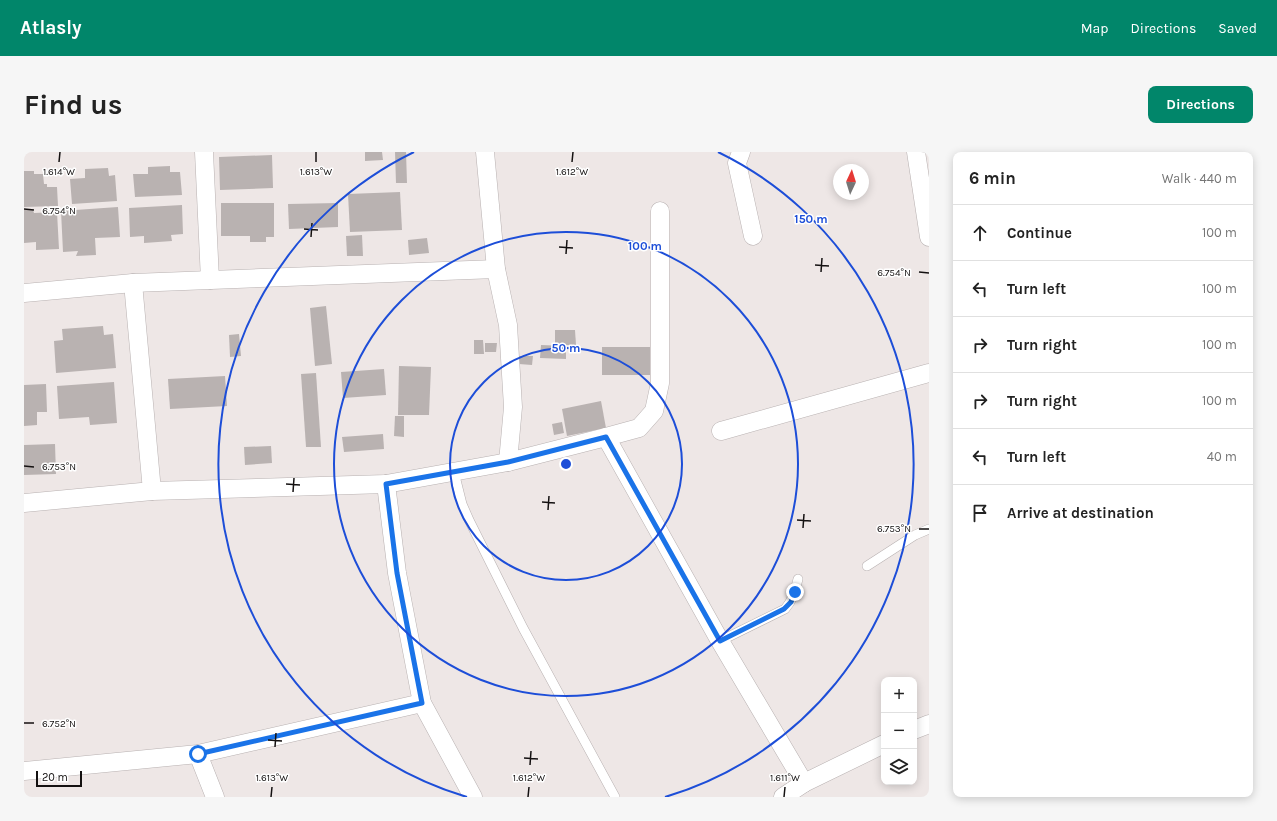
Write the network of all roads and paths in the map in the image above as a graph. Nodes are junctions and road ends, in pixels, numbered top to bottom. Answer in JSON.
{"nodes":[{"id":1,"x":204,"y":152,"type":"edge"},
{"id":2,"x":485,"y":152,"type":"edge"},
{"id":3,"x":741,"y":152,"type":"edge"},
{"id":4,"x":916,"y":152,"type":"edge"},
{"id":5,"x":660,"y":211,"type":"dead end"},
{"id":6,"x":753,"y":236,"type":"dead end"},
{"id":7,"x":929,"y":237,"type":"edge"},
{"id":8,"x":496,"y":269,"type":"junction"},
{"id":9,"x":210,"y":280,"type":"junction"},
{"id":10,"x":133,"y":283,"type":"junction"},
{"id":11,"x":24,"y":293,"type":"edge"},
{"id":12,"x":929,"y":373,"type":"edge"},
{"id":13,"x":721,"y":431,"type":"dead end"},
{"id":14,"x":606,"y":437,"type":"junction"},
{"id":15,"x":508,"y":462,"type":"junction"},
{"id":16,"x":454,"y":472,"type":"junction"},
{"id":17,"x":386,"y":484,"type":"junction"},
{"id":18,"x":152,"y":491,"type":"junction"},
{"id":19,"x":24,"y":503,"type":"edge"},
{"id":20,"x":929,"y":530,"type":"edge"},
{"id":21,"x":867,"y":566,"type":"dead end"},
{"id":22,"x":798,"y":579,"type":"dead end"},
{"id":23,"x":720,"y":641,"type":"junction"},
{"id":24,"x":422,"y":703,"type":"junction"},
{"id":25,"x":929,"y":724,"type":"edge"},
{"id":26,"x":917,"y":729,"type":"edge"},
{"id":27,"x":881,"y":745,"type":"edge"},
{"id":28,"x":198,"y":754,"type":"junction"},
{"id":29,"x":24,"y":771,"type":"edge"},
{"id":30,"x":804,"y":783,"type":"junction"},
{"id":31,"x":215,"y":797,"type":"edge"},
{"id":32,"x":473,"y":797,"type":"edge"},
{"id":33,"x":615,"y":797,"type":"edge"},
{"id":34,"x":783,"y":797,"type":"edge"}],
"edges":[{"from":1,"to":9,"type":"street"},
{"from":2,"to":8,"type":"street"},
{"from":3,"to":6,"type":"street"},
{"from":4,"to":7,"type":"street"},
{"from":5,"to":14,"type":"street"},
{"from":8,"to":9,"type":"street"},
{"from":8,"to":15,"type":"street"},
{"from":9,"to":10,"type":"street"},
{"from":10,"to":11,"type":"street"},
{"from":10,"to":18,"type":"street"},
{"from":12,"to":13,"type":"street"},
{"from":14,"to":15,"type":"street"},
{"from":14,"to":23,"type":"street"},
{"from":15,"to":16,"type":"street"},
{"from":16,"to":17,"type":"street"},
{"from":16,"to":33,"type":"lane"},
{"from":17,"to":18,"type":"street"},
{"from":17,"to":24,"type":"street"},
{"from":18,"to":19,"type":"street"},
{"from":20,"to":21,"type":"lane"},
{"from":22,"to":23,"type":"lane"},
{"from":23,"to":30,"type":"street"},
{"from":24,"to":28,"type":"street"},
{"from":24,"to":32,"type":"street"},
{"from":25,"to":26,"type":"street"},
{"from":27,"to":30,"type":"street"},
{"from":28,"to":29,"type":"street"},
{"from":28,"to":31,"type":"street"},
{"from":30,"to":34,"type":"street"}]}
